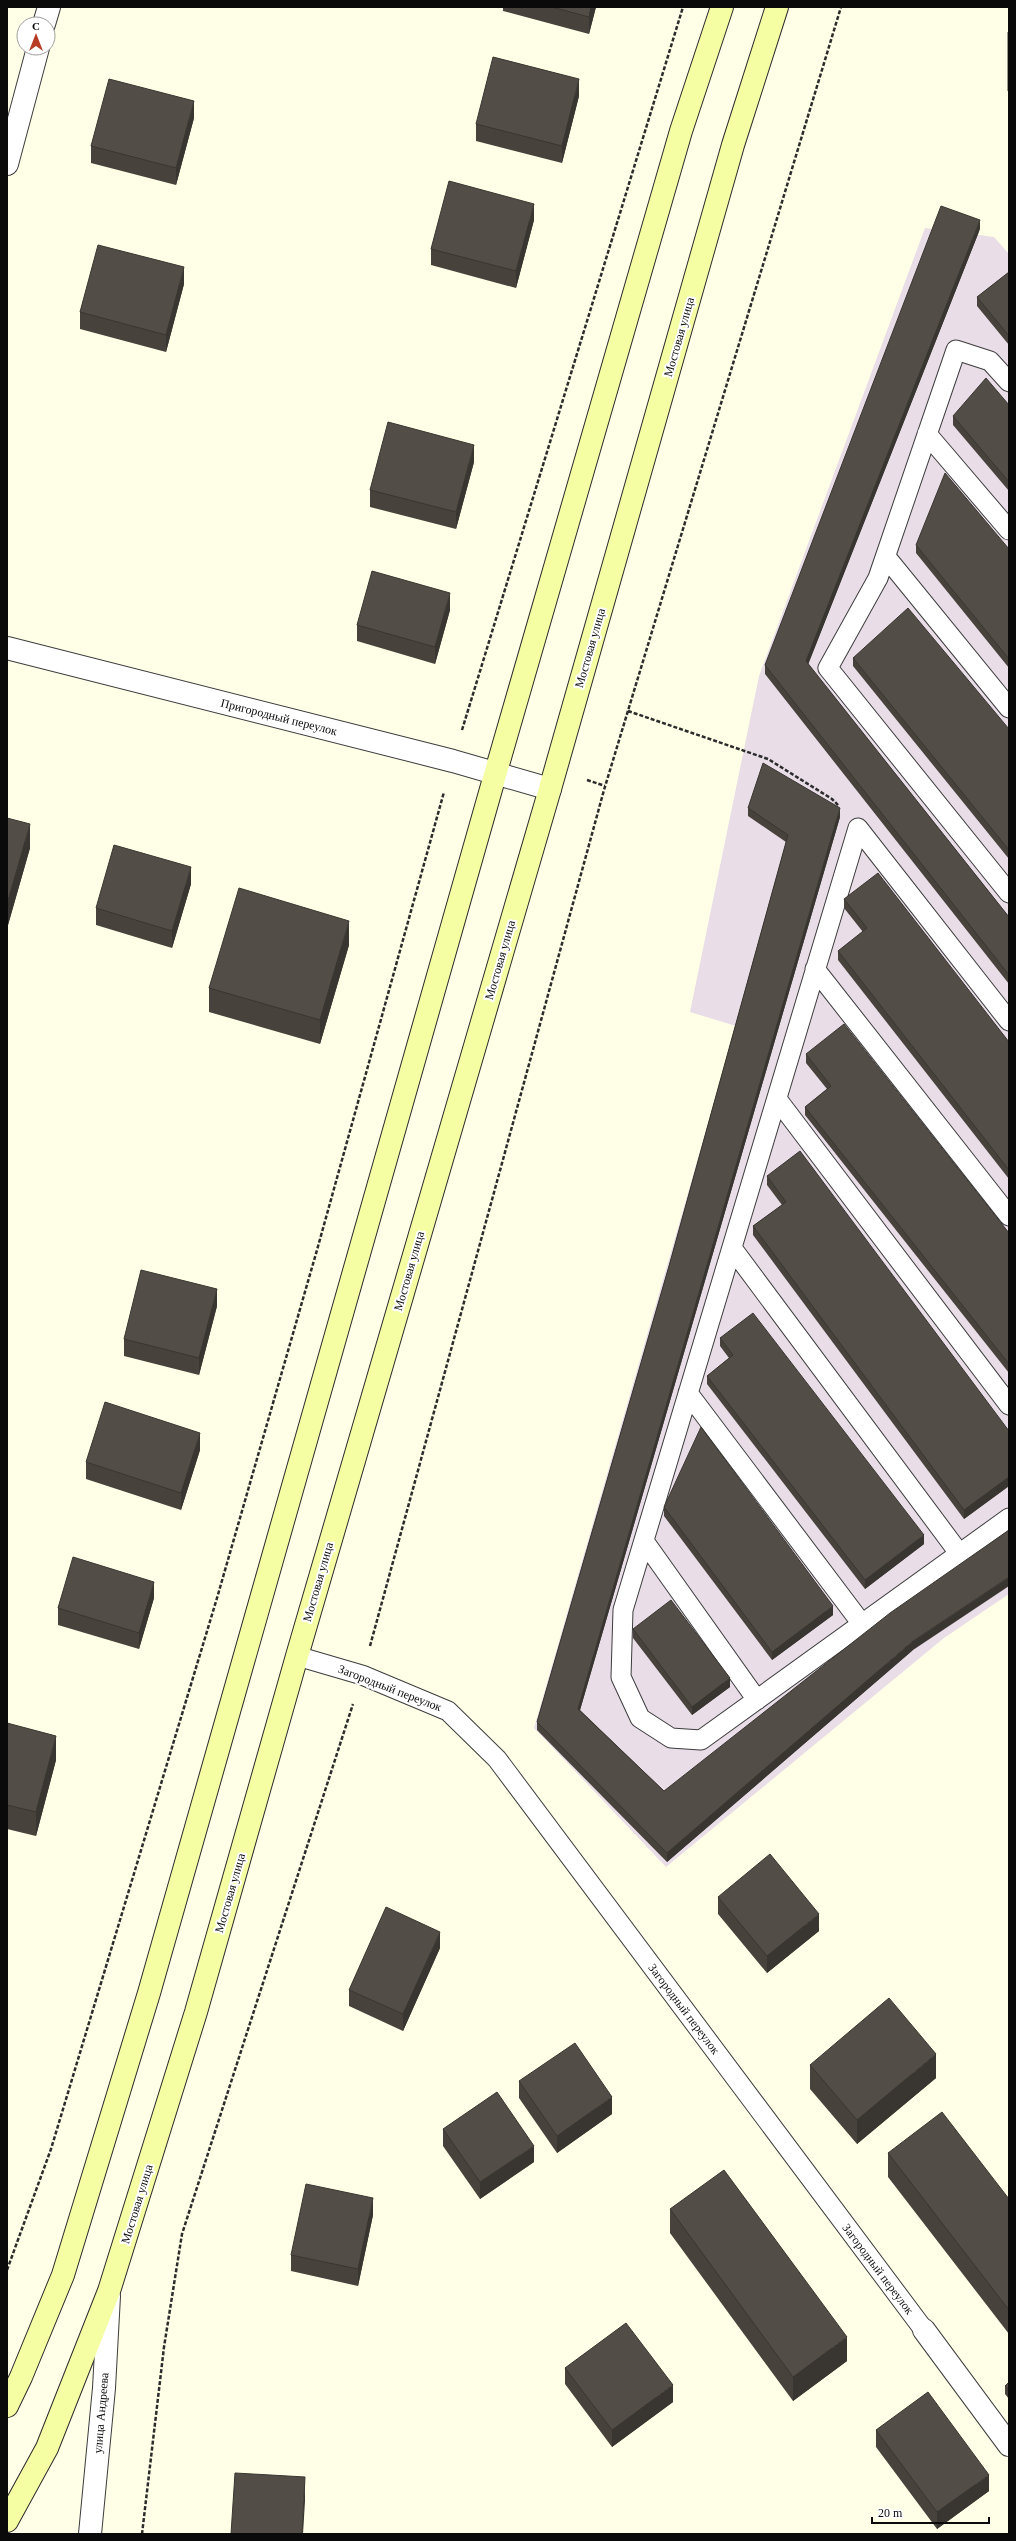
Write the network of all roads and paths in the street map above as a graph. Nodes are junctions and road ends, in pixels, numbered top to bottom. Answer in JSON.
{"nodes":[{"id":1,"x":683,"y":7,"type":"edge"},
{"id":2,"x":722,"y":7,"type":"edge"},
{"id":3,"x":777,"y":7,"type":"edge"},
{"id":4,"x":841,"y":7,"type":"edge"},
{"id":5,"x":36,"y":56,"type":"edge"},
{"id":6,"x":7,"y":164,"type":"edge"},
{"id":7,"x":1009,"y":382,"type":"edge"},
{"id":8,"x":927,"y":434,"type":"junction"},
{"id":9,"x":1009,"y":530,"type":"edge"},
{"id":10,"x":886,"y":557,"type":"junction"},
{"id":11,"x":7,"y":648,"type":"edge"},
{"id":12,"x":1009,"y":708,"type":"edge"},
{"id":13,"x":628,"y":711,"type":"junction"},
{"id":14,"x":453,"y":761,"type":"junction"},
{"id":15,"x":496,"y":773,"type":"junction"},
{"id":16,"x":550,"y":789,"type":"junction"},
{"id":17,"x":858,"y":828,"type":"junction"},
{"id":18,"x":1009,"y":893,"type":"edge"},
{"id":19,"x":815,"y":969,"type":"junction"},
{"id":20,"x":1009,"y":1021,"type":"edge"},
{"id":21,"x":777,"y":1099,"type":"junction"},
{"id":22,"x":1009,"y":1216,"type":"edge"},
{"id":23,"x":732,"y":1248,"type":"junction"},
{"id":24,"x":688,"y":1393,"type":"junction"},
{"id":25,"x":1009,"y":1405,"type":"edge"},
{"id":26,"x":1009,"y":1518,"type":"edge"},
{"id":27,"x":644,"y":1541,"type":"junction"},
{"id":28,"x":959,"y":1553,"type":"junction"},
{"id":29,"x":862,"y":1624,"type":"junction"},
{"id":30,"x":297,"y":1656,"type":"junction"},
{"id":31,"x":362,"y":1676,"type":"junction"},
{"id":32,"x":757,"y":1700,"type":"junction"},
{"id":33,"x":7,"y":2270,"type":"edge"},
{"id":34,"x":109,"y":2291,"type":"junction"},
{"id":35,"x":924,"y":2330,"type":"joint"},
{"id":36,"x":7,"y":2406,"type":"edge"},
{"id":37,"x":1009,"y":2445,"type":"edge"},
{"id":38,"x":7,"y":2521,"type":"edge"},
{"id":39,"x":90,"y":2534,"type":"edge"},
{"id":40,"x":142,"y":2534,"type":"edge"}],
"edges":[{"from":1,"to":14,"type":"path"},
{"from":2,"to":15,"type":"main road"},
{"from":3,"to":16,"type":"main road","name":"Мостовая улица"},
{"from":4,"to":13,"type":"path"},
{"from":5,"to":6,"type":"street"},
{"from":7,"to":8,"type":"lane"},
{"from":8,"to":9,"type":"lane"},
{"from":8,"to":10,"type":"lane"},
{"from":10,"to":12,"type":"lane"},
{"from":10,"to":18,"type":"lane"},
{"from":11,"to":14,"type":"street","name":"Пригородный переулок"},
{"from":13,"to":17,"type":"path"},
{"from":13,"to":31,"type":"path"},
{"from":14,"to":15,"type":"street","name":"Пригородный переулок"},
{"from":14,"to":33,"type":"path"},
{"from":15,"to":16,"type":"street","name":"Пригородный переулок"},
{"from":15,"to":36,"type":"main road"},
{"from":16,"to":30,"type":"main road","name":"Мостовая улица"},
{"from":17,"to":19,"type":"lane"},
{"from":17,"to":20,"type":"lane"},
{"from":19,"to":21,"type":"lane"},
{"from":19,"to":22,"type":"lane"},
{"from":21,"to":23,"type":"lane"},
{"from":21,"to":25,"type":"lane"},
{"from":23,"to":24,"type":"lane"},
{"from":23,"to":28,"type":"lane"},
{"from":24,"to":27,"type":"lane"},
{"from":24,"to":29,"type":"lane"},
{"from":26,"to":28,"type":"lane"},
{"from":27,"to":32,"type":"lane"},
{"from":27,"to":32,"type":"lane"},
{"from":28,"to":29,"type":"lane"},
{"from":29,"to":32,"type":"lane"},
{"from":30,"to":31,"type":"lane","name":"Загородный переулок"},
{"from":30,"to":34,"type":"main road","name":"Мостовая улица"},
{"from":31,"to":35,"type":"lane","name":"Загородный переулок"},
{"from":31,"to":40,"type":"path"},
{"from":34,"to":38,"type":"main road","name":"Мостовая улица"},
{"from":34,"to":39,"type":"street","name":"улица Андреева"},
{"from":35,"to":37,"type":"street","name":"Загородный переулок"}]}
